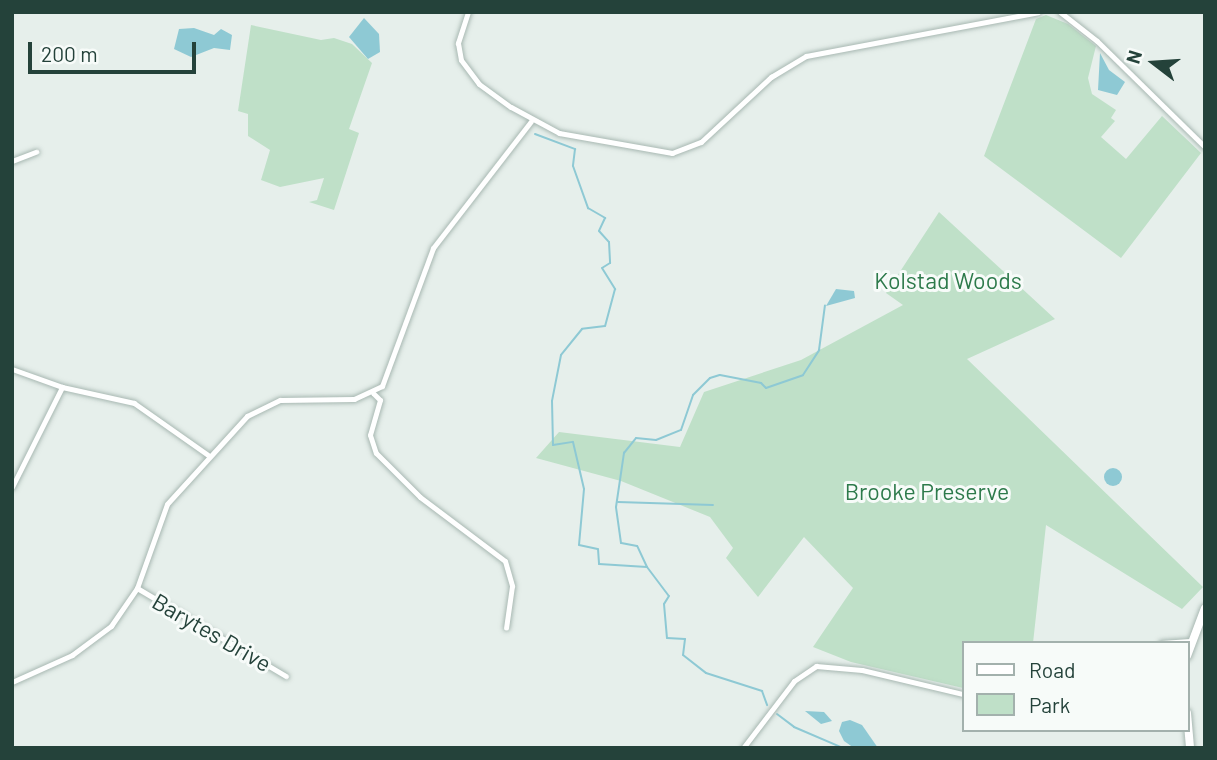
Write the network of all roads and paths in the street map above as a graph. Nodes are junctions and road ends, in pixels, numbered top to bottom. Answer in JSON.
{"nodes":[{"id":1,"x":468,"y":12,"type":"edge"},
{"id":2,"x":1038,"y":12,"type":"edge"},
{"id":3,"x":1060,"y":12,"type":"edge"},
{"id":4,"x":531,"y":121,"type":"junction"},
{"id":5,"x":1205,"y":147,"type":"edge"},
{"id":6,"x":37,"y":152,"type":"dead end"},
{"id":7,"x":12,"y":161,"type":"edge"},
{"id":8,"x":12,"y":369,"type":"edge"},
{"id":9,"x":62,"y":387,"type":"junction"},
{"id":10,"x":373,"y":393,"type":"junction"},
{"id":11,"x":208,"y":455,"type":"junction"},
{"id":12,"x":12,"y":487,"type":"edge"},
{"id":13,"x":137,"y":588,"type":"junction"},
{"id":14,"x":1205,"y":608,"type":"edge"},
{"id":15,"x":506,"y":628,"type":"dead end"},
{"id":16,"x":1190,"y":641,"type":"joint"},
{"id":17,"x":1189,"y":646,"type":"edge"},
{"id":18,"x":286,"y":676,"type":"dead end"},
{"id":19,"x":12,"y":682,"type":"edge"},
{"id":20,"x":962,"y":694,"type":"edge"},
{"id":21,"x":743,"y":748,"type":"edge"}],
"edges":[{"from":1,"to":4,"type":"street"},
{"from":2,"to":4,"type":"street"},
{"from":3,"to":5,"type":"street"},
{"from":4,"to":10,"type":"street"},
{"from":6,"to":7,"type":"street"},
{"from":8,"to":9,"type":"street"},
{"from":9,"to":11,"type":"street"},
{"from":9,"to":12,"type":"street"},
{"from":10,"to":11,"type":"street"},
{"from":10,"to":15,"type":"street"},
{"from":11,"to":13,"type":"street"},
{"from":13,"to":18,"type":"street","name":"Barytes Drive"},
{"from":13,"to":19,"type":"street"},
{"from":14,"to":16,"type":"street"},
{"from":16,"to":17,"type":"street"},
{"from":20,"to":21,"type":"street"}]}
